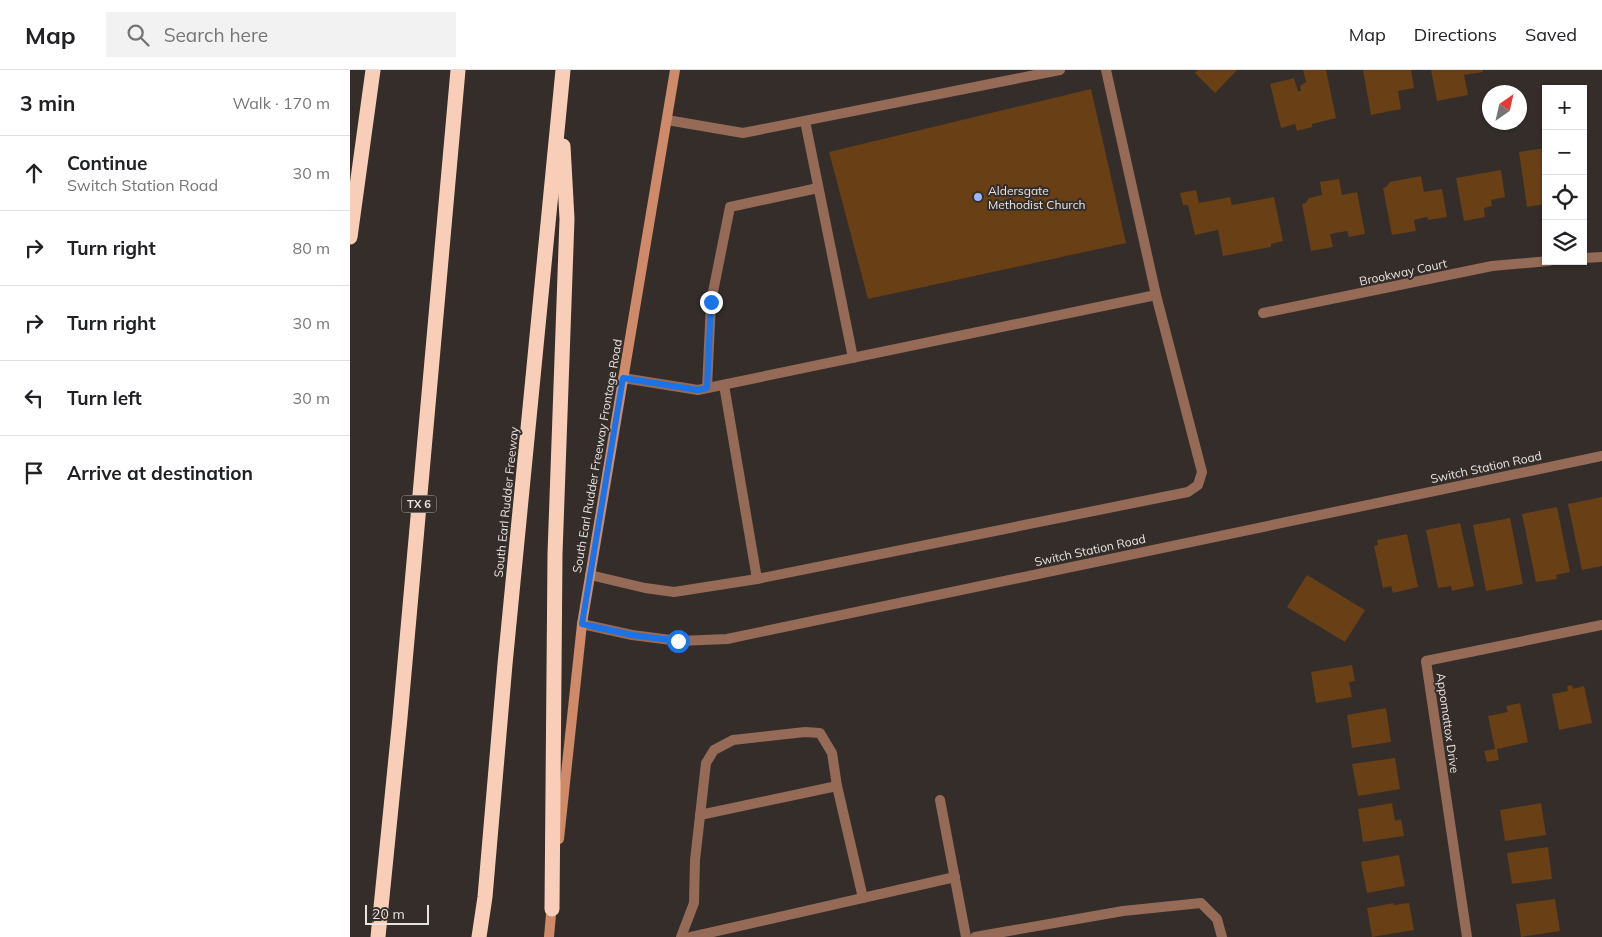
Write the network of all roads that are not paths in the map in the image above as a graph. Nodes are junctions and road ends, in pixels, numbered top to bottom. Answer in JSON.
{"nodes":[{"id":1,"x":373,"y":70,"type":"edge"},
{"id":2,"x":458,"y":70,"type":"edge"},
{"id":3,"x":563,"y":70,"type":"edge"},
{"id":4,"x":675,"y":70,"type":"edge"},
{"id":5,"x":1060,"y":70,"type":"edge"},
{"id":6,"x":1106,"y":70,"type":"edge"},
{"id":7,"x":561,"y":98,"type":"junction"},
{"id":8,"x":667,"y":120,"type":"junction"},
{"id":9,"x":805,"y":121,"type":"junction"},
{"id":10,"x":818,"y":188,"type":"junction"},
{"id":11,"x":350,"y":237,"type":"edge"},
{"id":12,"x":1602,"y":257,"type":"edge"},
{"id":13,"x":1587,"y":258,"type":"edge"},
{"id":14,"x":1542,"y":262,"type":"edge"},
{"id":15,"x":1156,"y":295,"type":"junction"},
{"id":16,"x":1263,"y":313,"type":"dead end"},
{"id":17,"x":853,"y":358,"type":"junction"},
{"id":18,"x":623,"y":378,"type":"junction"},
{"id":19,"x":724,"y":385,"type":"junction"},
{"id":20,"x":707,"y":388,"type":"junction"},
{"id":21,"x":1602,"y":456,"type":"edge"},
{"id":22,"x":590,"y":575,"type":"junction"},
{"id":23,"x":757,"y":579,"type":"junction"},
{"id":24,"x":582,"y":624,"type":"junction"},
{"id":25,"x":1602,"y":625,"type":"edge"},
{"id":26,"x":837,"y":786,"type":"junction"},
{"id":27,"x":940,"y":800,"type":"dead end"},
{"id":28,"x":700,"y":815,"type":"junction"},
{"id":29,"x":955,"y":877,"type":"junction"},
{"id":30,"x":863,"y":898,"type":"junction"},
{"id":31,"x":552,"y":909,"type":"junction"},
{"id":32,"x":378,"y":937,"type":"edge"},
{"id":33,"x":479,"y":937,"type":"edge"},
{"id":34,"x":549,"y":937,"type":"edge"},
{"id":35,"x":681,"y":937,"type":"edge"},
{"id":36,"x":691,"y":937,"type":"edge"},
{"id":37,"x":966,"y":937,"type":"edge"},
{"id":38,"x":975,"y":937,"type":"edge"},
{"id":39,"x":1222,"y":937,"type":"edge"},
{"id":40,"x":1467,"y":937,"type":"edge"}],
"edges":[{"from":1,"to":11,"type":"highway"},
{"from":2,"to":32,"type":"highway","number":"TX 6"},
{"from":3,"to":7,"type":"highway","name":"South Earl Rudder Freeway"},
{"from":4,"to":8,"type":"main road","name":"South Earl Rudder Freeway Frontage Road"},
{"from":5,"to":9,"type":"street"},
{"from":6,"to":15,"type":"street"},
{"from":7,"to":31,"type":"highway"},
{"from":7,"to":33,"type":"highway","name":"South Earl Rudder Freeway"},
{"from":8,"to":9,"type":"street"},
{"from":8,"to":18,"type":"main road","name":"South Earl Rudder Freeway Frontage Road"},
{"from":9,"to":10,"type":"street"},
{"from":10,"to":17,"type":"street"},
{"from":10,"to":20,"type":"street"},
{"from":12,"to":13,"type":"street"},
{"from":14,"to":16,"type":"street","name":"Brookway Court"},
{"from":15,"to":17,"type":"street"},
{"from":15,"to":23,"type":"street"},
{"from":17,"to":19,"type":"street"},
{"from":18,"to":20,"type":"street"},
{"from":18,"to":22,"type":"main road","name":"South Earl Rudder Freeway Frontage Road"},
{"from":19,"to":20,"type":"street"},
{"from":19,"to":23,"type":"street"},
{"from":21,"to":24,"type":"street","name":"Switch Station Road"},
{"from":22,"to":23,"type":"street"},
{"from":22,"to":24,"type":"main road","name":"South Earl Rudder Freeway Frontage Road"},
{"from":24,"to":31,"type":"main road","name":"South Earl Rudder Freeway Frontage Road"},
{"from":25,"to":40,"type":"street","name":"Appomattox Drive"},
{"from":26,"to":28,"type":"street"},
{"from":26,"to":28,"type":"street"},
{"from":26,"to":30,"type":"street"},
{"from":27,"to":29,"type":"street"},
{"from":28,"to":35,"type":"street"},
{"from":29,"to":30,"type":"street"},
{"from":29,"to":37,"type":"street"},
{"from":30,"to":36,"type":"street"},
{"from":31,"to":34,"type":"main road","name":"South Earl Rudder Freeway Frontage Road"},
{"from":38,"to":39,"type":"street"}]}
